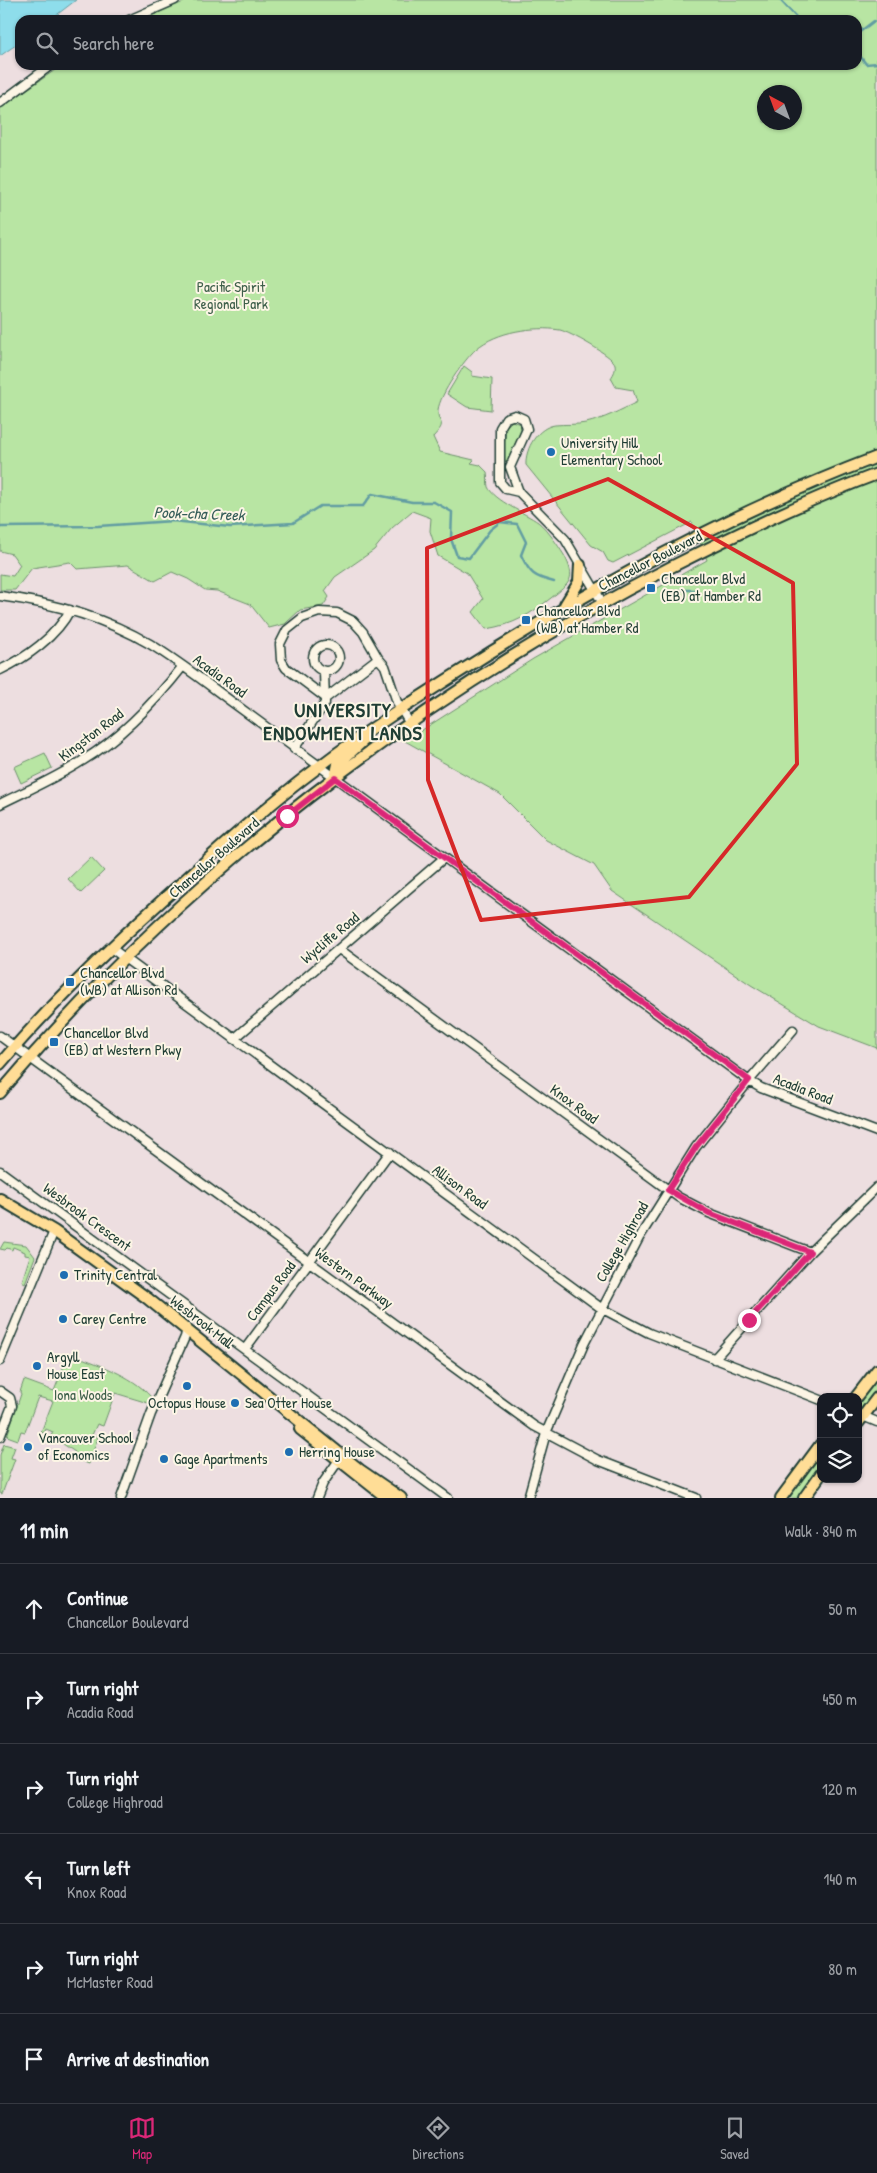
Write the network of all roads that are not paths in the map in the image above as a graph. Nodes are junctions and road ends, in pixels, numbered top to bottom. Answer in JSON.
{"nodes":[{"id":1,"x":175,"y":0,"type":"edge"},
{"id":2,"x":141,"y":15,"type":"edge"},
{"id":3,"x":44,"y":70,"type":"edge"},
{"id":4,"x":0,"y":103,"type":"edge"},
{"id":5,"x":877,"y":458,"type":"edge"},
{"id":6,"x":510,"y":467,"type":"junction"},
{"id":7,"x":498,"y":468,"type":"junction"},
{"id":8,"x":877,"y":474,"type":"edge"},
{"id":9,"x":518,"y":492,"type":"junction"},
{"id":10,"x":580,"y":565,"type":"junction"},
{"id":11,"x":595,"y":590,"type":"junction"},
{"id":12,"x":0,"y":596,"type":"edge"},
{"id":13,"x":602,"y":602,"type":"junction"},
{"id":14,"x":563,"y":607,"type":"junction"},
{"id":15,"x":70,"y":610,"type":"junction"},
{"id":16,"x":378,"y":658,"type":"junction"},
{"id":17,"x":182,"y":666,"type":"junction"},
{"id":18,"x":0,"y":670,"type":"edge"},
{"id":19,"x":324,"y":671,"type":"dead end"},
{"id":20,"x":326,"y":698,"type":"junction"},
{"id":21,"x":401,"y":710,"type":"junction"},
{"id":22,"x":380,"y":724,"type":"junction"},
{"id":23,"x":410,"y":724,"type":"junction"},
{"id":24,"x":294,"y":749,"type":"junction"},
{"id":25,"x":319,"y":766,"type":"junction"},
{"id":26,"x":335,"y":778,"type":"junction"},
{"id":27,"x":0,"y":804,"type":"edge"},
{"id":28,"x":444,"y":858,"type":"junction"},
{"id":29,"x":111,"y":948,"type":"junction"},
{"id":30,"x":339,"y":949,"type":"junction"},
{"id":31,"x":124,"y":959,"type":"junction"},
{"id":32,"x":793,"y":1030,"type":"dead end"},
{"id":33,"x":0,"y":1036,"type":"edge"},
{"id":34,"x":234,"y":1040,"type":"junction"},
{"id":35,"x":14,"y":1047,"type":"junction"},
{"id":36,"x":30,"y":1058,"type":"junction"},
{"id":37,"x":0,"y":1064,"type":"edge"},
{"id":38,"x":749,"y":1080,"type":"junction"},
{"id":39,"x":0,"y":1093,"type":"edge"},
{"id":40,"x":877,"y":1132,"type":"edge"},
{"id":41,"x":390,"y":1152,"type":"junction"},
{"id":42,"x":0,"y":1171,"type":"edge"},
{"id":43,"x":877,"y":1187,"type":"edge"},
{"id":44,"x":668,"y":1190,"type":"junction"},
{"id":45,"x":0,"y":1199,"type":"edge"},
{"id":46,"x":54,"y":1231,"type":"junction"},
{"id":47,"x":810,"y":1252,"type":"junction"},
{"id":48,"x":310,"y":1262,"type":"junction"},
{"id":49,"x":601,"y":1308,"type":"junction"},
{"id":50,"x":188,"y":1328,"type":"junction"},
{"id":51,"x":245,"y":1350,"type":"junction"},
{"id":52,"x":714,"y":1359,"type":"junction"},
{"id":53,"x":0,"y":1361,"type":"edge"},
{"id":54,"x":877,"y":1370,"type":"edge"},
{"id":55,"x":0,"y":1391,"type":"edge"},
{"id":56,"x":859,"y":1393,"type":"edge"},
{"id":57,"x":817,"y":1398,"type":"edge"},
{"id":58,"x":877,"y":1398,"type":"edge"},
{"id":59,"x":862,"y":1416,"type":"edge"},
{"id":60,"x":862,"y":1418,"type":"edge"},
{"id":61,"x":877,"y":1422,"type":"edge"},
{"id":62,"x":546,"y":1433,"type":"junction"},
{"id":63,"x":0,"y":1438,"type":"edge"},
{"id":64,"x":817,"y":1449,"type":"edge"},
{"id":65,"x":340,"y":1458,"type":"junction"},
{"id":66,"x":817,"y":1480,"type":"edge"},
{"id":67,"x":121,"y":1498,"type":"edge"},
{"id":68,"x":317,"y":1498,"type":"edge"},
{"id":69,"x":387,"y":1498,"type":"edge"},
{"id":70,"x":402,"y":1498,"type":"edge"},
{"id":71,"x":448,"y":1498,"type":"edge"},
{"id":72,"x":528,"y":1498,"type":"edge"},
{"id":73,"x":696,"y":1498,"type":"edge"},
{"id":74,"x":781,"y":1498,"type":"edge"},
{"id":75,"x":804,"y":1498,"type":"edge"}],
"edges":[{"from":1,"to":2,"type":"street"},
{"from":3,"to":4,"type":"street"},
{"from":5,"to":11,"type":"main road","name":"Chancellor Boulevard"},
{"from":6,"to":7,"type":"street"},
{"from":6,"to":7,"type":"street"},
{"from":6,"to":9,"type":"street"},
{"from":7,"to":9,"type":"street"},
{"from":8,"to":13,"type":"main road","name":"Chancellor Boulevard"},
{"from":9,"to":10,"type":"street"},
{"from":10,"to":11,"type":"street"},
{"from":10,"to":14,"type":"main road"},
{"from":11,"to":13,"type":"street"},
{"from":11,"to":14,"type":"main road","name":"Chancellor Boulevard"},
{"from":12,"to":15,"type":"street","name":"Acadia Road"},
{"from":13,"to":23,"type":"main road","name":"Chancellor Boulevard"},
{"from":14,"to":21,"type":"main road","name":"Chancellor Boulevard"},
{"from":15,"to":17,"type":"street","name":"Acadia Road"},
{"from":15,"to":18,"type":"street"},
{"from":16,"to":20,"type":"street"},
{"from":16,"to":20,"type":"street"},
{"from":16,"to":21,"type":"street"},
{"from":17,"to":24,"type":"street","name":"Acadia Road"},
{"from":17,"to":27,"type":"street","name":"Kingston Road"},
{"from":19,"to":20,"type":"street"},
{"from":20,"to":24,"type":"street"},
{"from":21,"to":22,"type":"main road","name":"Chancellor Boulevard"},
{"from":21,"to":23,"type":"street"},
{"from":22,"to":25,"type":"main road","name":"Chancellor Boulevard"},
{"from":22,"to":26,"type":"main road"},
{"from":23,"to":26,"type":"main road","name":"Chancellor Boulevard"},
{"from":24,"to":25,"type":"street","name":"Acadia Road"},
{"from":25,"to":26,"type":"street","name":"Acadia Road"},
{"from":25,"to":29,"type":"main road","name":"Chancellor Boulevard"},
{"from":26,"to":28,"type":"street","name":"Acadia Road"},
{"from":26,"to":31,"type":"main road","name":"Chancellor Boulevard"},
{"from":28,"to":30,"type":"street","name":"Wycliffe Road"},
{"from":28,"to":38,"type":"street","name":"Acadia Road"},
{"from":29,"to":31,"type":"street","name":"Allison Road"},
{"from":29,"to":35,"type":"main road","name":"Chancellor Boulevard"},
{"from":30,"to":34,"type":"street","name":"Wycliffe Road"},
{"from":30,"to":44,"type":"street","name":"Knox Road"},
{"from":31,"to":34,"type":"street","name":"Allison Road"},
{"from":31,"to":36,"type":"main road","name":"Chancellor Boulevard"},
{"from":32,"to":38,"type":"street","name":"College Highroad"},
{"from":33,"to":35,"type":"street","name":"Western Parkway"},
{"from":34,"to":41,"type":"street","name":"Allison Road"},
{"from":35,"to":36,"type":"street","name":"Western Parkway"},
{"from":35,"to":37,"type":"main road","name":"Chancellor Boulevard"},
{"from":36,"to":39,"type":"main road","name":"Chancellor Boulevard"},
{"from":36,"to":48,"type":"street","name":"Western Parkway"},
{"from":38,"to":40,"type":"street","name":"Acadia Road"},
{"from":38,"to":44,"type":"street","name":"College Highroad"},
{"from":41,"to":48,"type":"street","name":"Campus Road"},
{"from":41,"to":49,"type":"street","name":"Allison Road"},
{"from":42,"to":51,"type":"street","name":"Wesbrook Crescent"},
{"from":43,"to":47,"type":"street"},
{"from":44,"to":47,"type":"street","name":"Knox Road"},
{"from":44,"to":49,"type":"street","name":"College Highroad"},
{"from":45,"to":46,"type":"main road","name":"Wesbrook Mall"},
{"from":46,"to":50,"type":"main road","name":"Wesbrook Mall"},
{"from":46,"to":53,"type":"street"},
{"from":47,"to":52,"type":"street"},
{"from":48,"to":51,"type":"street","name":"Campus Road"},
{"from":48,"to":62,"type":"street","name":"Western Parkway"},
{"from":49,"to":52,"type":"street","name":"Allison Road"},
{"from":49,"to":62,"type":"street","name":"College Highroad"},
{"from":50,"to":65,"type":"main road","name":"Wesbrook Mall"},
{"from":50,"to":67,"type":"street"},
{"from":51,"to":71,"type":"street","name":"Wesbrook Crescent"},
{"from":52,"to":57,"type":"street","name":"Allison Road"},
{"from":54,"to":56,"type":"main road"},
{"from":55,"to":63,"type":"street"},
{"from":58,"to":59,"type":"main road"},
{"from":60,"to":61,"type":"street"},
{"from":62,"to":72,"type":"street","name":"College Highroad"},
{"from":62,"to":73,"type":"street","name":"Western Parkway"},
{"from":64,"to":74,"type":"main road"},
{"from":65,"to":68,"type":"street"},
{"from":65,"to":69,"type":"main road","name":"Wesbrook Mall"},
{"from":65,"to":70,"type":"main road","name":"Wesbrook Mall"},
{"from":66,"to":75,"type":"main road"}]}
